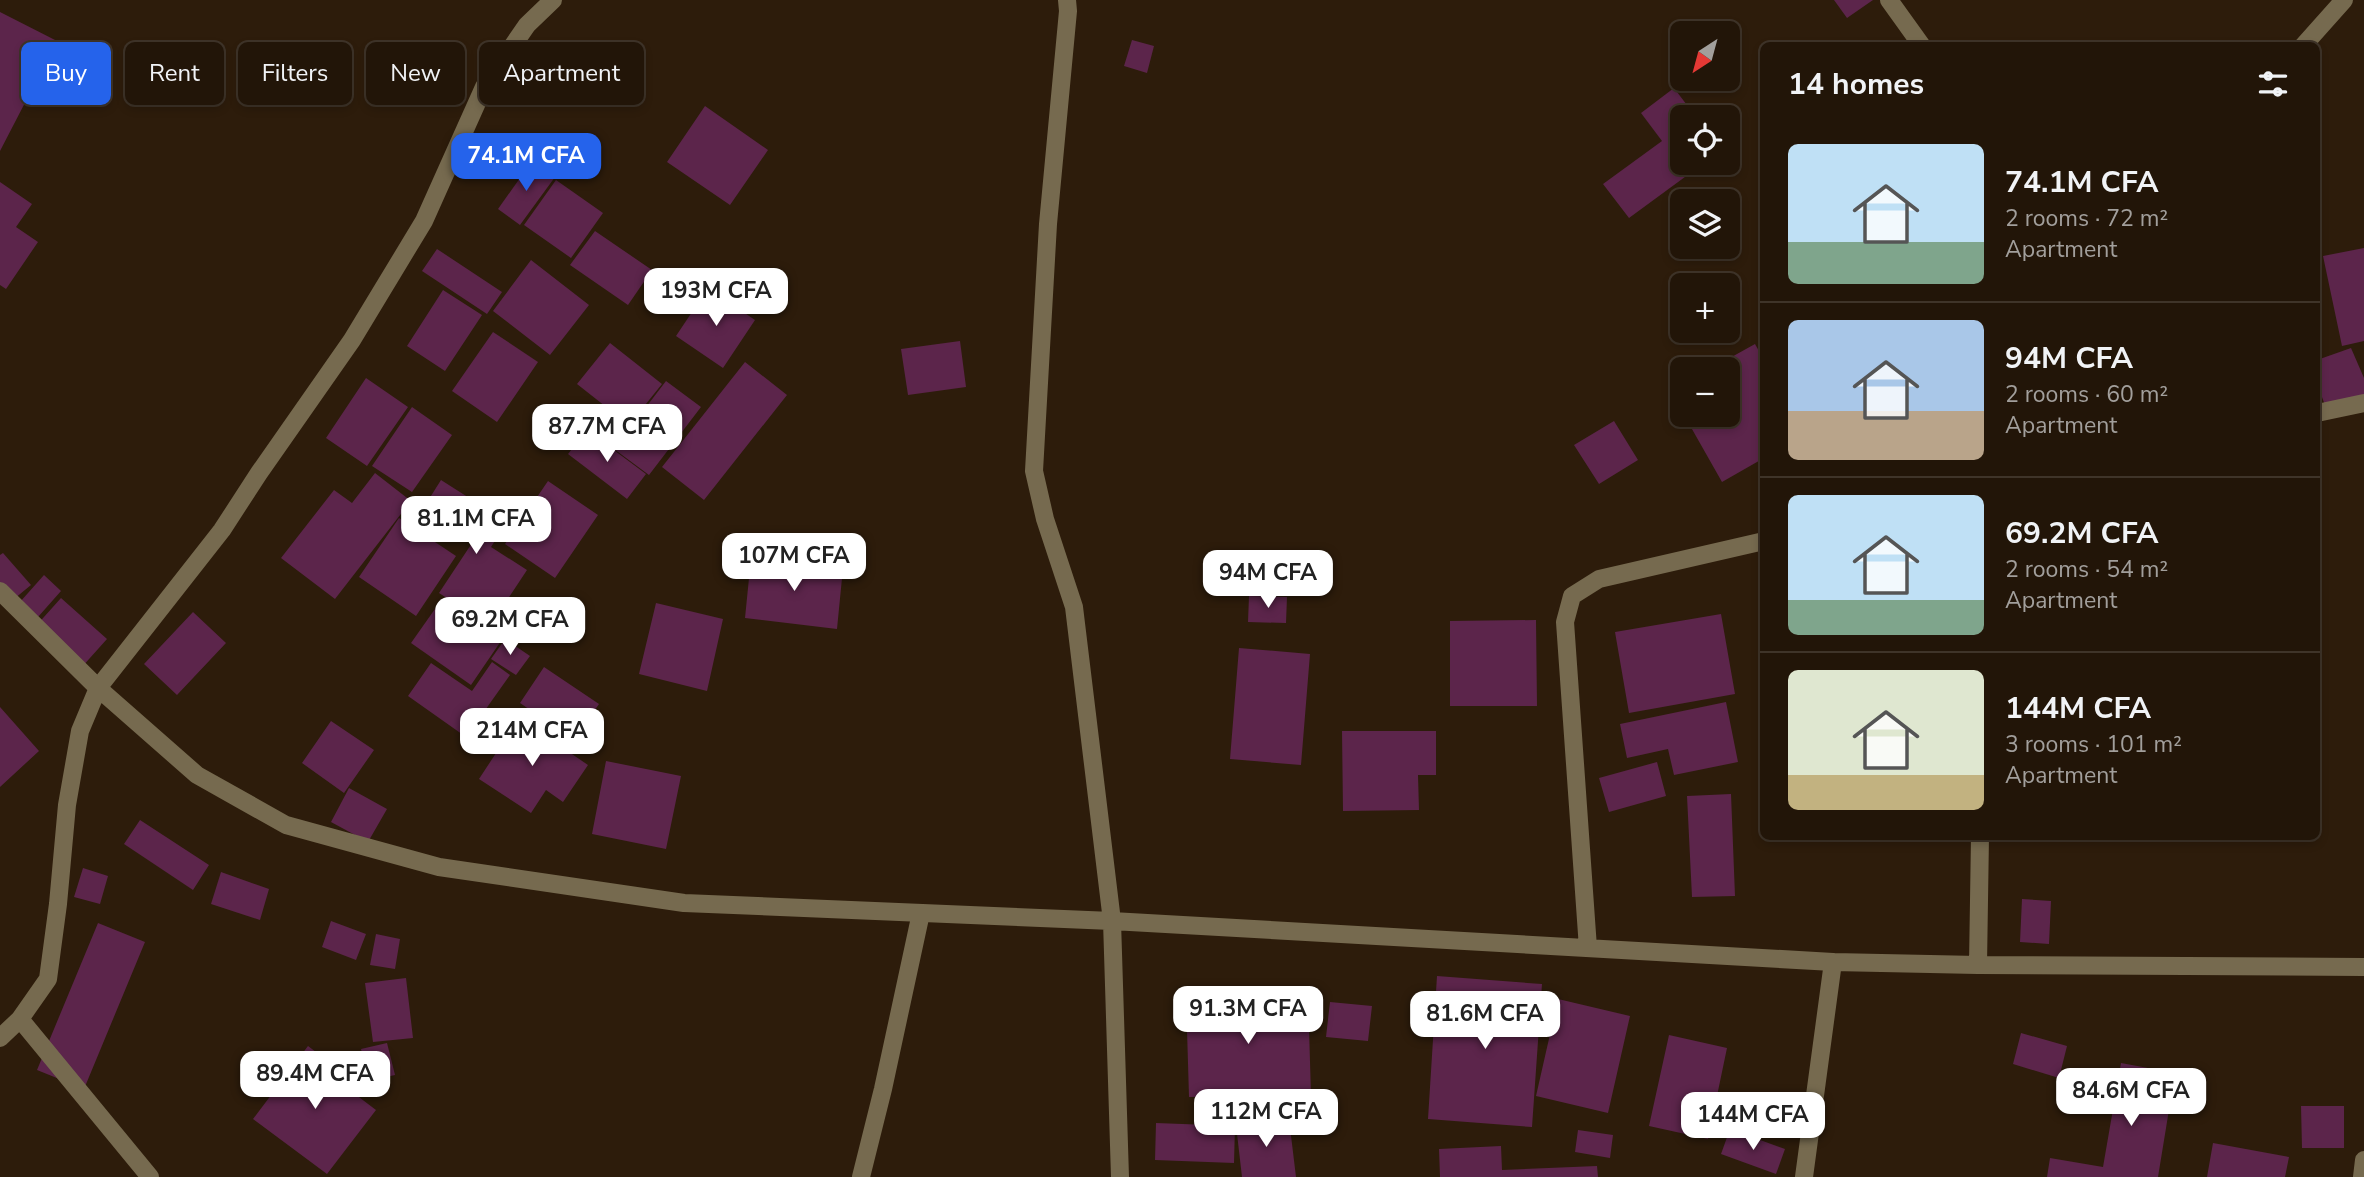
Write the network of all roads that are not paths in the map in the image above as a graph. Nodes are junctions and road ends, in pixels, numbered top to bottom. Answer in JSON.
{"nodes":[{"id":1,"x":553,"y":0,"type":"edge"},
{"id":2,"x":1067,"y":0,"type":"edge"},
{"id":3,"x":1889,"y":0,"type":"edge"},
{"id":4,"x":2344,"y":0,"type":"edge"},
{"id":5,"x":1919,"y":42,"type":"edge"},
{"id":6,"x":2306,"y":42,"type":"edge"},
{"id":7,"x":2364,"y":403,"type":"edge"},
{"id":8,"x":2320,"y":413,"type":"edge"},
{"id":9,"x":1760,"y":542,"type":"edge"},
{"id":10,"x":0,"y":591,"type":"edge"},
{"id":11,"x":98,"y":688,"type":"junction"},
{"id":12,"x":1980,"y":840,"type":"edge"},
{"id":13,"x":921,"y":913,"type":"junction"},
{"id":14,"x":1112,"y":921,"type":"junction"},
{"id":15,"x":1588,"y":948,"type":"junction"},
{"id":16,"x":1833,"y":962,"type":"junction"},
{"id":17,"x":1978,"y":965,"type":"junction"},
{"id":18,"x":2364,"y":967,"type":"edge"},
{"id":19,"x":20,"y":1019,"type":"junction"},
{"id":20,"x":0,"y":1038,"type":"edge"},
{"id":21,"x":2364,"y":1160,"type":"edge"},
{"id":22,"x":150,"y":1177,"type":"edge"},
{"id":23,"x":861,"y":1177,"type":"edge"},
{"id":24,"x":1120,"y":1177,"type":"edge"},
{"id":25,"x":1804,"y":1177,"type":"edge"},
{"id":26,"x":2362,"y":1177,"type":"edge"}],
"edges":[{"from":1,"to":11,"type":"street"},
{"from":2,"to":14,"type":"street"},
{"from":3,"to":5,"type":"street"},
{"from":4,"to":6,"type":"street"},
{"from":7,"to":8,"type":"street"},
{"from":9,"to":15,"type":"street"},
{"from":10,"to":11,"type":"street"},
{"from":11,"to":13,"type":"street"},
{"from":11,"to":19,"type":"street"},
{"from":12,"to":17,"type":"street"},
{"from":13,"to":14,"type":"street"},
{"from":13,"to":23,"type":"street"},
{"from":14,"to":15,"type":"street"},
{"from":14,"to":24,"type":"street"},
{"from":15,"to":16,"type":"street"},
{"from":16,"to":17,"type":"street"},
{"from":16,"to":25,"type":"street"},
{"from":17,"to":18,"type":"street"},
{"from":19,"to":20,"type":"street"},
{"from":19,"to":22,"type":"street"},
{"from":21,"to":26,"type":"street"}]}
